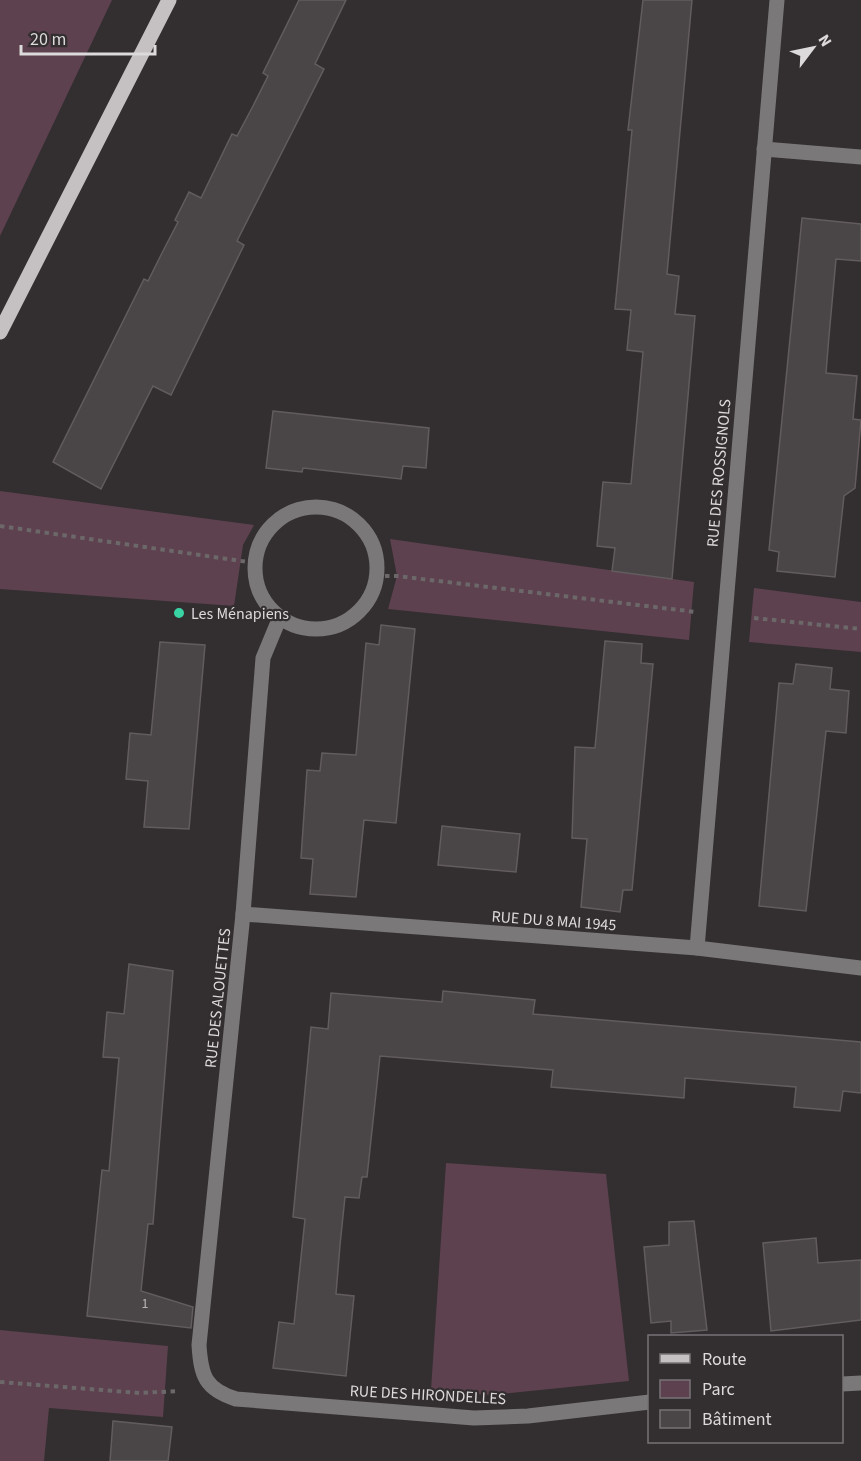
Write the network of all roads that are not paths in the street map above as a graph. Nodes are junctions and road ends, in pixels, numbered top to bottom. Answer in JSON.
{"nodes":[{"id":1,"x":169,"y":0,"type":"edge"},
{"id":2,"x":777,"y":0,"type":"edge"},
{"id":3,"x":764,"y":149,"type":"junction"},
{"id":4,"x":861,"y":157,"type":"edge"},
{"id":5,"x":0,"y":332,"type":"edge"},
{"id":6,"x":280,"y":617,"type":"junction"},
{"id":7,"x":243,"y":914,"type":"junction"},
{"id":8,"x":697,"y":948,"type":"junction"},
{"id":9,"x":861,"y":968,"type":"edge"},
{"id":10,"x":861,"y":1383,"type":"edge"},
{"id":11,"x":209,"y":1384,"type":"joint"},
{"id":12,"x":843,"y":1384,"type":"edge"},
{"id":13,"x":648,"y":1402,"type":"edge"}],
"edges":[{"from":1,"to":5,"type":"main road"},
{"from":2,"to":3,"type":"street","name":"RUE DES ROSSIGNOLS"},
{"from":3,"to":4,"type":"street"},
{"from":3,"to":8,"type":"street","name":"RUE DES ROSSIGNOLS"},
{"from":6,"to":6,"type":"street"},
{"from":6,"to":7,"type":"street","name":"RUE DES ALOUETTES"},
{"from":7,"to":8,"type":"street","name":"RUE DU 8 MAI 1945"},
{"from":7,"to":11,"type":"street","name":"RUE DES ALOUETTES"},
{"from":8,"to":9,"type":"street","name":"RUE DU 8 MAI 1945"},
{"from":10,"to":12,"type":"street"},
{"from":11,"to":13,"type":"street","name":"RUE DES HIRONDELLES"}]}
